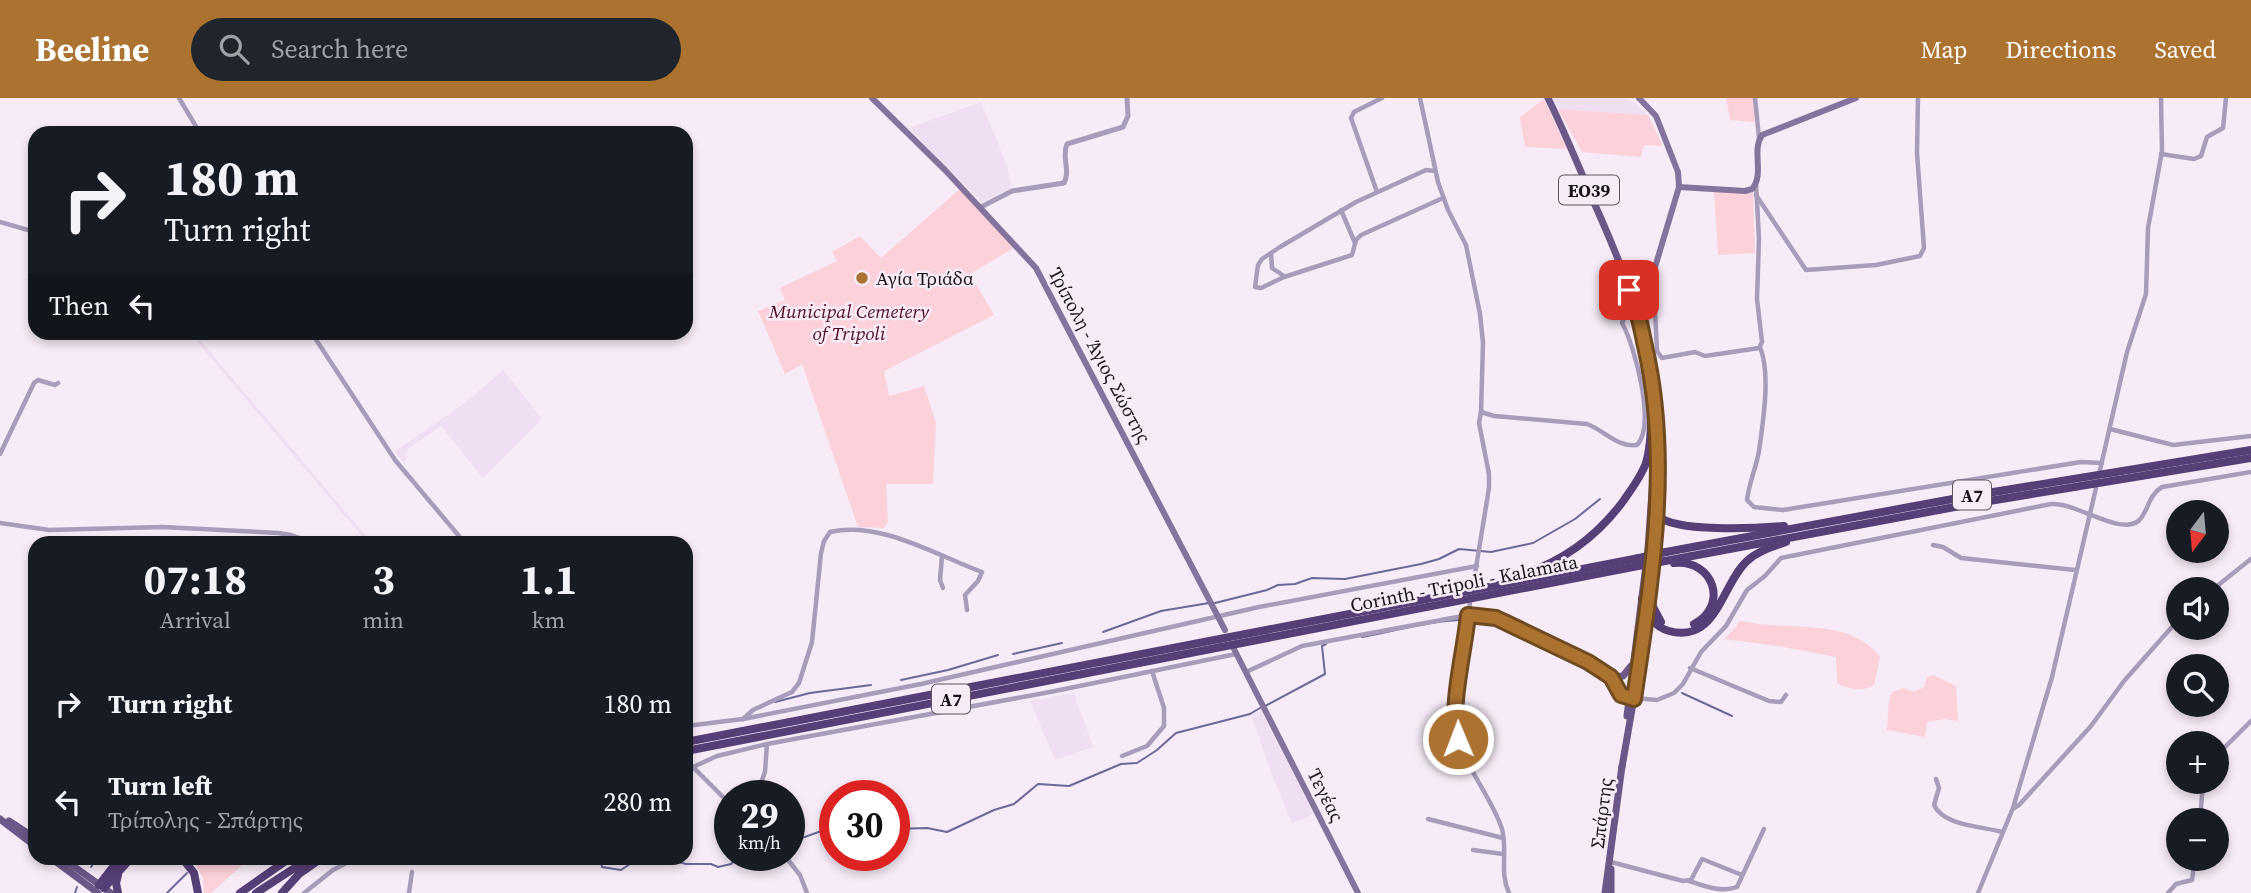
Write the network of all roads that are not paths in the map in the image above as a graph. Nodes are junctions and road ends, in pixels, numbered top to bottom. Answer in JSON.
{"nodes":[{"id":1,"x":179,"y":98,"type":"edge"},
{"id":2,"x":872,"y":98,"type":"edge"},
{"id":3,"x":1127,"y":98,"type":"edge"},
{"id":4,"x":1382,"y":98,"type":"edge"},
{"id":5,"x":1420,"y":98,"type":"edge"},
{"id":6,"x":1548,"y":98,"type":"edge"},
{"id":7,"x":1639,"y":98,"type":"edge"},
{"id":8,"x":1755,"y":98,"type":"edge"},
{"id":9,"x":1856,"y":98,"type":"edge"},
{"id":10,"x":1918,"y":98,"type":"edge"},
{"id":11,"x":2161,"y":98,"type":"edge"},
{"id":12,"x":2226,"y":98,"type":"edge"},
{"id":13,"x":196,"y":126,"type":"edge"},
{"id":14,"x":1759,"y":139,"type":"junction"},
{"id":15,"x":2161,"y":154,"type":"junction"},
{"id":16,"x":1436,"y":171,"type":"junction"},
{"id":17,"x":1756,"y":184,"type":"junction"},
{"id":18,"x":1679,"y":187,"type":"junction"},
{"id":19,"x":1377,"y":192,"type":"junction"},
{"id":20,"x":1756,"y":195,"type":"junction"},
{"id":21,"x":1443,"y":198,"type":"junction"},
{"id":22,"x":981,"y":207,"type":"junction"},
{"id":23,"x":1341,"y":210,"type":"junction"},
{"id":24,"x":0,"y":222,"type":"edge"},
{"id":25,"x":28,"y":230,"type":"edge"},
{"id":26,"x":1355,"y":244,"type":"junction"},
{"id":27,"x":1270,"y":253,"type":"junction"},
{"id":28,"x":1655,"y":264,"type":"junction"},
{"id":29,"x":1284,"y":276,"type":"junction"},
{"id":30,"x":1638,"y":279,"type":"junction"},
{"id":31,"x":1646,"y":283,"type":"junction"},
{"id":32,"x":1628,"y":286,"type":"junction"},
{"id":33,"x":1629,"y":299,"type":"junction"},
{"id":34,"x":1642,"y":300,"type":"junction"},
{"id":35,"x":1625,"y":317,"type":"junction"},
{"id":36,"x":1637,"y":318,"type":"junction"},
{"id":37,"x":316,"y":340,"type":"edge"},
{"id":38,"x":1760,"y":346,"type":"junction"},
{"id":39,"x":58,"y":383,"type":"dead end"},
{"id":40,"x":1651,"y":409,"type":"junction"},
{"id":41,"x":1481,"y":412,"type":"junction"},
{"id":42,"x":2110,"y":429,"type":"junction"},
{"id":43,"x":2251,"y":436,"type":"edge"},
{"id":44,"x":2251,"y":450,"type":"edge"},
{"id":45,"x":0,"y":454,"type":"edge"},
{"id":46,"x":2251,"y":458,"type":"edge"},
{"id":47,"x":2102,"y":463,"type":"junction"},
{"id":48,"x":2100,"y":470,"type":"dead end"},
{"id":49,"x":2251,"y":472,"type":"edge"},
{"id":50,"x":2096,"y":488,"type":"dead end"},
{"id":51,"x":2089,"y":514,"type":"junction"},
{"id":52,"x":1657,"y":515,"type":"junction"},
{"id":53,"x":1829,"y":522,"type":"junction"},
{"id":54,"x":0,"y":523,"type":"edge"},
{"id":55,"x":1812,"y":533,"type":"junction"},
{"id":56,"x":292,"y":536,"type":"edge"},
{"id":57,"x":459,"y":536,"type":"edge"},
{"id":58,"x":1933,"y":545,"type":"dead end"},
{"id":59,"x":942,"y":556,"type":"junction"},
{"id":60,"x":1665,"y":559,"type":"junction"},
{"id":61,"x":2251,"y":559,"type":"edge"},
{"id":62,"x":1638,"y":562,"type":"junction"},
{"id":63,"x":1477,"y":566,"type":"junction"},
{"id":64,"x":2075,"y":570,"type":"junction"},
{"id":65,"x":2228,"y":577,"type":"edge"},
{"id":66,"x":1474,"y":580,"type":"dead end"},
{"id":67,"x":1499,"y":583,"type":"junction"},
{"id":68,"x":1650,"y":585,"type":"junction"},
{"id":69,"x":943,"y":588,"type":"dead end"},
{"id":70,"x":1642,"y":599,"type":"junction"},
{"id":71,"x":1470,"y":603,"type":"dead end"},
{"id":72,"x":967,"y":610,"type":"dead end"},
{"id":73,"x":1646,"y":611,"type":"junction"},
{"id":74,"x":1217,"y":616,"type":"junction"},
{"id":75,"x":1468,"y":616,"type":"junction"},
{"id":76,"x":1225,"y":630,"type":"dead end"},
{"id":77,"x":2166,"y":634,"type":"edge"},
{"id":78,"x":1235,"y":651,"type":"joint"},
{"id":79,"x":1633,"y":662,"type":"junction"},
{"id":80,"x":1690,"y":668,"type":"junction"},
{"id":81,"x":1152,"y":671,"type":"junction"},
{"id":82,"x":1246,"y":672,"type":"junction"},
{"id":83,"x":1611,"y":677,"type":"junction"},
{"id":84,"x":1786,"y":695,"type":"dead end"},
{"id":85,"x":1631,"y":699,"type":"junction"},
{"id":86,"x":743,"y":719,"type":"junction"},
{"id":87,"x":2251,"y":721,"type":"edge"},
{"id":88,"x":693,"y":725,"type":"edge"},
{"id":89,"x":693,"y":741,"type":"edge"},
{"id":90,"x":2229,"y":743,"type":"edge"},
{"id":91,"x":767,"y":744,"type":"junction"},
{"id":92,"x":693,"y":750,"type":"edge"},
{"id":93,"x":1122,"y":756,"type":"dead end"},
{"id":94,"x":693,"y":767,"type":"joint"},
{"id":95,"x":1937,"y":779,"type":"dead end"},
{"id":96,"x":762,"y":780,"type":"edge"},
{"id":97,"x":714,"y":788,"type":"edge"},
{"id":98,"x":2013,"y":808,"type":"junction"},
{"id":99,"x":0,"y":817,"type":"edge"},
{"id":100,"x":1428,"y":819,"type":"dead end"},
{"id":101,"x":1764,"y":829,"type":"dead end"},
{"id":102,"x":2002,"y":832,"type":"junction"},
{"id":103,"x":28,"y":834,"type":"edge"},
{"id":104,"x":1503,"y":838,"type":"junction"},
{"id":105,"x":28,"y":840,"type":"edge"},
{"id":106,"x":1473,"y":850,"type":"dead end"},
{"id":107,"x":1503,"y":854,"type":"junction"},
{"id":108,"x":1611,"y":862,"type":"junction"},
{"id":109,"x":61,"y":865,"type":"edge"},
{"id":110,"x":70,"y":865,"type":"edge"},
{"id":111,"x":116,"y":865,"type":"edge"},
{"id":112,"x":125,"y":865,"type":"edge"},
{"id":113,"x":188,"y":865,"type":"edge"},
{"id":114,"x":280,"y":865,"type":"edge"},
{"id":115,"x":299,"y":865,"type":"edge"},
{"id":116,"x":312,"y":865,"type":"edge"},
{"id":117,"x":343,"y":865,"type":"edge"},
{"id":118,"x":120,"y":871,"type":"junction"},
{"id":119,"x":796,"y":871,"type":"edge"},
{"id":120,"x":2193,"y":871,"type":"edge"},
{"id":121,"x":412,"y":872,"type":"dead end"},
{"id":122,"x":1742,"y":875,"type":"junction"},
{"id":123,"x":1689,"y":881,"type":"junction"},
{"id":124,"x":100,"y":891,"type":"edge"},
{"id":125,"x":118,"y":893,"type":"edge"},
{"id":126,"x":198,"y":893,"type":"edge"},
{"id":127,"x":240,"y":893,"type":"edge"},
{"id":128,"x":256,"y":893,"type":"edge"},
{"id":129,"x":282,"y":893,"type":"edge"},
{"id":130,"x":304,"y":893,"type":"edge"},
{"id":131,"x":409,"y":893,"type":"edge"},
{"id":132,"x":807,"y":893,"type":"edge"},
{"id":133,"x":1356,"y":893,"type":"edge"},
{"id":134,"x":1509,"y":893,"type":"edge"},
{"id":135,"x":1605,"y":893,"type":"edge"},
{"id":136,"x":1611,"y":893,"type":"edge"},
{"id":137,"x":1978,"y":893,"type":"edge"},
{"id":138,"x":2168,"y":893,"type":"edge"}],
"edges":[{"from":1,"to":13,"type":"street"},
{"from":2,"to":22,"type":"main road","name":"Τρίπολη - Άγιος Σώστης"},
{"from":3,"to":22,"type":"street"},
{"from":4,"to":19,"type":"street"},
{"from":5,"to":16,"type":"street"},
{"from":6,"to":32,"type":"main road","number":"ΕΟ39"},
{"from":7,"to":18,"type":"main road"},
{"from":8,"to":14,"type":"street"},
{"from":9,"to":14,"type":"main road"},
{"from":10,"to":20,"type":"street"},
{"from":11,"to":15,"type":"street"},
{"from":12,"to":15,"type":"street"},
{"from":14,"to":17,"type":"main road"},
{"from":15,"to":42,"type":"street"},
{"from":16,"to":19,"type":"street"},
{"from":16,"to":21,"type":"street"},
{"from":17,"to":18,"type":"main road"},
{"from":17,"to":20,"type":"street"},
{"from":18,"to":28,"type":"main road"},
{"from":19,"to":23,"type":"street"},
{"from":20,"to":38,"type":"street"},
{"from":21,"to":26,"type":"street"},
{"from":21,"to":41,"type":"street"},
{"from":22,"to":74,"type":"main road","name":"Τρίπολη - Άγιος Σώστης"},
{"from":23,"to":26,"type":"street"},
{"from":23,"to":27,"type":"street"},
{"from":24,"to":25,"type":"street"},
{"from":26,"to":29,"type":"street"},
{"from":27,"to":29,"type":"street"},
{"from":27,"to":29,"type":"street"},
{"from":28,"to":30,"type":"main road"},
{"from":28,"to":31,"type":"main road"},
{"from":30,"to":31,"type":"main road"},
{"from":30,"to":32,"type":"main road"},
{"from":31,"to":32,"type":"main road"},
{"from":31,"to":34,"type":"main road"},
{"from":32,"to":33,"type":"main road","number":"ΕΟ39"},
{"from":32,"to":36,"type":"main road","number":"ΕΟ39"},
{"from":33,"to":35,"type":"street"},
{"from":33,"to":36,"type":"main road","number":"ΕΟ39"},
{"from":34,"to":36,"type":"main road"},
{"from":34,"to":38,"type":"street"},
{"from":35,"to":36,"type":"street"},
{"from":35,"to":41,"type":"street"},
{"from":36,"to":40,"type":"main road","number":"ΕΟ39"},
{"from":36,"to":52,"type":"main road","number":"ΕΟ39"},
{"from":37,"to":57,"type":"street"},
{"from":38,"to":47,"type":"street"},
{"from":39,"to":45,"type":"street"},
{"from":40,"to":67,"type":"highway"},
{"from":40,"to":70,"type":"main road","number":"ΕΟ39"},
{"from":41,"to":63,"type":"street"},
{"from":42,"to":43,"type":"street"},
{"from":42,"to":47,"type":"street"},
{"from":44,"to":53,"type":"highway","name":"Corinth - Tripoli - Kalamata","number":"Α7"},
{"from":46,"to":55,"type":"highway","name":"Corinth - Tripoli - Kalamata","number":"Α7"},
{"from":47,"to":48,"type":"street"},
{"from":49,"to":51,"type":"street"},
{"from":50,"to":51,"type":"street"},
{"from":51,"to":64,"type":"street"},
{"from":51,"to":80,"type":"street"},
{"from":52,"to":53,"type":"highway"},
{"from":52,"to":68,"type":"main road","number":"ΕΟ39"},
{"from":53,"to":60,"type":"highway","name":"Corinth - Tripoli - Kalamata","number":"Α7"},
{"from":54,"to":56,"type":"street"},
{"from":55,"to":60,"type":"highway","name":"Corinth - Tripoli - Kalamata","number":"Α7"},
{"from":55,"to":73,"type":"highway"},
{"from":58,"to":64,"type":"street"},
{"from":59,"to":69,"type":"street"},
{"from":59,"to":72,"type":"street"},
{"from":59,"to":86,"type":"street"},
{"from":60,"to":62,"type":"highway","name":"Corinth - Tripoli - Kalamata","number":"Α7","bridge":true},
{"from":60,"to":62,"type":"highway","name":"Corinth - Tripoli - Kalamata","number":"Α7","bridge":true},
{"from":60,"to":68,"type":"highway"},
{"from":61,"to":65,"type":"street"},
{"from":62,"to":67,"type":"highway","name":"Corinth - Tripoli - Kalamata","number":"Α7"},
{"from":62,"to":92,"type":"highway","name":"Corinth - Tripoli - Kalamata","number":"Α7"},
{"from":63,"to":66,"type":"street"},
{"from":63,"to":74,"type":"street"},
{"from":64,"to":98,"type":"street"},
{"from":67,"to":89,"type":"highway","name":"Corinth - Tripoli - Kalamata","number":"Α7"},
{"from":68,"to":73,"type":"main road","number":"ΕΟ39"},
{"from":70,"to":73,"type":"highway"},
{"from":70,"to":79,"type":"main road","number":"ΕΟ39"},
{"from":71,"to":75,"type":"street"},
{"from":73,"to":85,"type":"main road","number":"ΕΟ39"},
{"from":74,"to":76,"type":"main road","name":"Τρίπολη - Άγιος Σώστης"},
{"from":74,"to":86,"type":"street"},
{"from":75,"to":82,"type":"street"},
{"from":75,"to":83,"type":"street"},
{"from":75,"to":104,"type":"street"},
{"from":77,"to":98,"type":"street"},
{"from":78,"to":81,"type":"street"},
{"from":78,"to":82,"type":"main road"},
{"from":79,"to":83,"type":"main road"},
{"from":79,"to":85,"type":"main road","number":"ΕΟ39"},
{"from":80,"to":84,"type":"street"},
{"from":80,"to":85,"type":"street"},
{"from":81,"to":91,"type":"street"},
{"from":81,"to":93,"type":"street"},
{"from":82,"to":133,"type":"main road","name":"Τεγέας"},
{"from":83,"to":85,"type":"street"},
{"from":85,"to":108,"type":"main road","name":"Σπάρτης","number":"ΕΟ39"},
{"from":86,"to":88,"type":"street"},
{"from":87,"to":90,"type":"street"},
{"from":91,"to":94,"type":"street"},
{"from":91,"to":96,"type":"street"},
{"from":94,"to":97,"type":"street"},
{"from":95,"to":102,"type":"street"},
{"from":98,"to":102,"type":"street"},
{"from":99,"to":103,"type":"main road"},
{"from":99,"to":105,"type":"main road"},
{"from":100,"to":104,"type":"street"},
{"from":101,"to":122,"type":"street"},
{"from":102,"to":137,"type":"street"},
{"from":104,"to":107,"type":"street"},
{"from":106,"to":107,"type":"street"},
{"from":107,"to":134,"type":"street"},
{"from":108,"to":123,"type":"street"},
{"from":108,"to":135,"type":"main road","name":"Σπάρτης","number":"ΕΟ39"},
{"from":108,"to":136,"type":"main road","name":"Σπάρτης","number":"ΕΟ39"},
{"from":109,"to":124,"type":"main road"},
{"from":110,"to":124,"type":"main road"},
{"from":111,"to":124,"type":"highway"},
{"from":112,"to":118,"type":"highway"},
{"from":113,"to":126,"type":"highway"},
{"from":114,"to":127,"type":"highway"},
{"from":115,"to":128,"type":"highway"},
{"from":116,"to":129,"type":"highway"},
{"from":117,"to":130,"type":"street"},
{"from":118,"to":124,"type":"highway"},
{"from":118,"to":125,"type":"highway"},
{"from":119,"to":132,"type":"street"},
{"from":120,"to":138,"type":"street"},
{"from":121,"to":131,"type":"street"},
{"from":122,"to":123,"type":"street"},
{"from":122,"to":123,"type":"street"}]}
